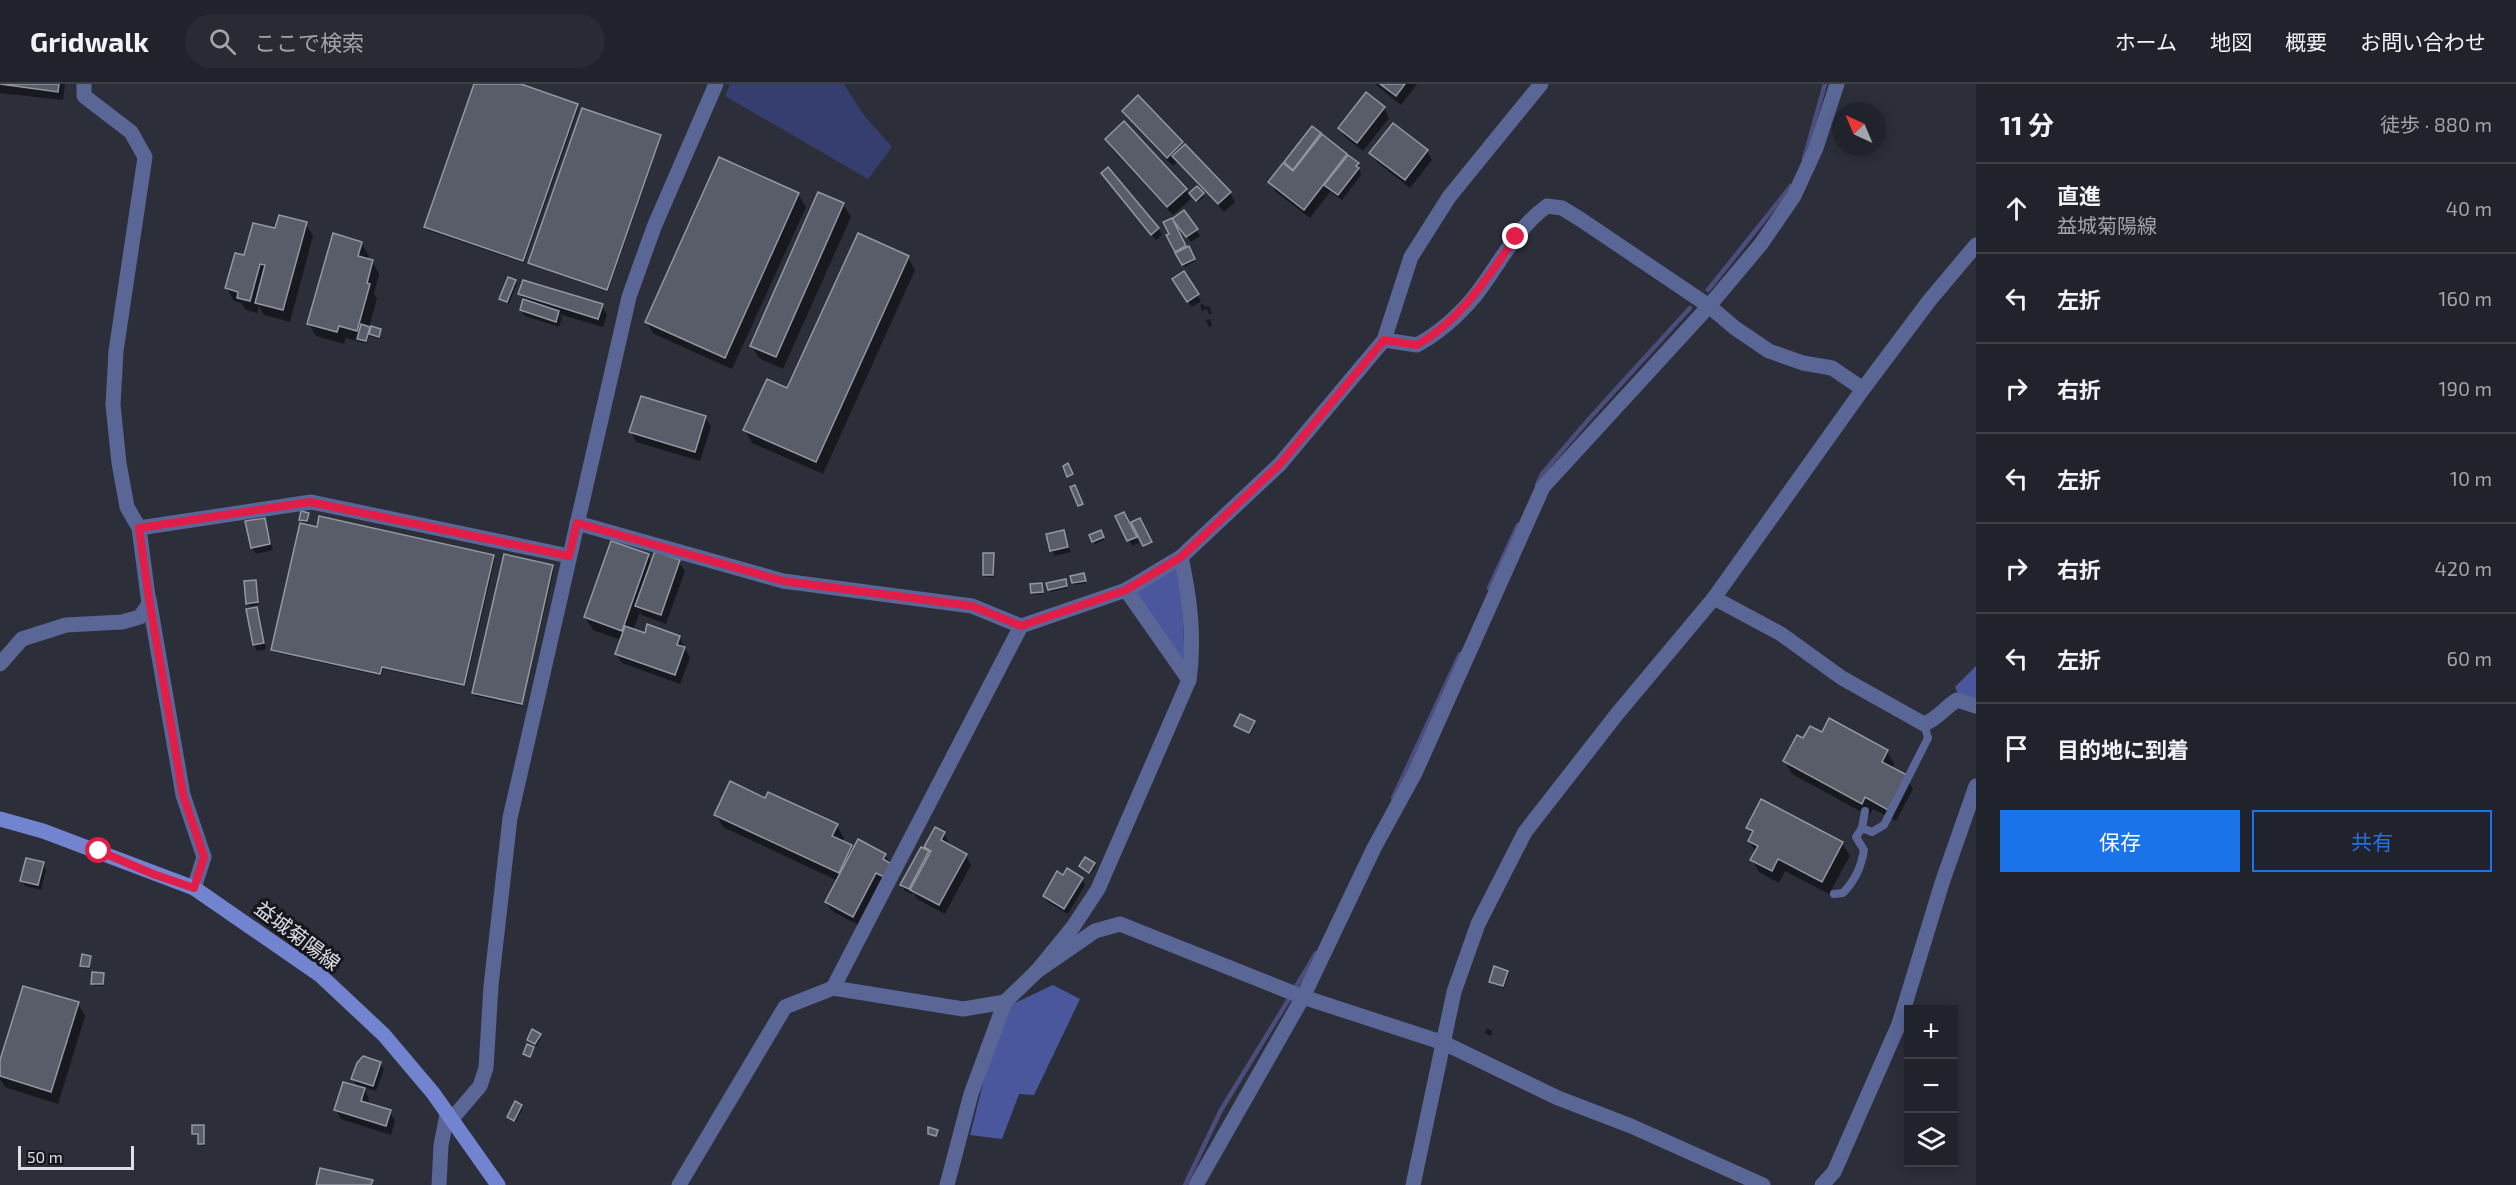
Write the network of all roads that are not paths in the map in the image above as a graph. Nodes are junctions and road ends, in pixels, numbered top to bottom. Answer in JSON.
{"nodes":[{"id":1,"x":84,"y":84,"type":"edge"},
{"id":2,"x":716,"y":84,"type":"edge"},
{"id":3,"x":1541,"y":84,"type":"edge"},
{"id":4,"x":1837,"y":84,"type":"edge"},
{"id":5,"x":1976,"y":245,"type":"edge"},
{"id":6,"x":1709,"y":306,"type":"junction"},
{"id":7,"x":1384,"y":340,"type":"junction"},
{"id":8,"x":1863,"y":389,"type":"junction"},
{"id":9,"x":577,"y":523,"type":"junction"},
{"id":10,"x":139,"y":528,"type":"junction"},
{"id":11,"x":569,"y":556,"type":"junction"},
{"id":12,"x":1181,"y":557,"type":"junction"},
{"id":13,"x":1126,"y":590,"type":"junction"},
{"id":14,"x":1714,"y":598,"type":"junction"},
{"id":15,"x":149,"y":599,"type":"junction"},
{"id":16,"x":1021,"y":626,"type":"junction"},
{"id":17,"x":0,"y":664,"type":"edge"},
{"id":18,"x":1189,"y":680,"type":"junction"},
{"id":19,"x":1976,"y":706,"type":"edge"},
{"id":20,"x":1924,"y":724,"type":"junction"},
{"id":21,"x":1976,"y":786,"type":"edge"},
{"id":22,"x":1865,"y":811,"type":"dead end"},
{"id":23,"x":0,"y":819,"type":"edge"},
{"id":24,"x":1862,"y":828,"type":"junction"},
{"id":25,"x":194,"y":888,"type":"junction"},
{"id":26,"x":1834,"y":894,"type":"dead end"},
{"id":27,"x":1037,"y":971,"type":"junction"},
{"id":28,"x":833,"y":988,"type":"junction"},
{"id":29,"x":1303,"y":997,"type":"junction"},
{"id":30,"x":1005,"y":1002,"type":"junction"},
{"id":31,"x":1444,"y":1043,"type":"junction"},
{"id":32,"x":449,"y":1118,"type":"junction"},
{"id":33,"x":439,"y":1185,"type":"edge"},
{"id":34,"x":498,"y":1185,"type":"edge"},
{"id":35,"x":679,"y":1185,"type":"edge"},
{"id":36,"x":947,"y":1185,"type":"edge"},
{"id":37,"x":1196,"y":1185,"type":"edge"},
{"id":38,"x":1413,"y":1185,"type":"edge"},
{"id":39,"x":1763,"y":1185,"type":"edge"},
{"id":40,"x":1821,"y":1185,"type":"edge"}],
"edges":[{"from":1,"to":10,"type":"street"},
{"from":2,"to":9,"type":"street"},
{"from":3,"to":7,"type":"street"},
{"from":4,"to":6,"type":"street"},
{"from":5,"to":8,"type":"street"},
{"from":6,"to":7,"type":"street"},
{"from":6,"to":8,"type":"street"},
{"from":6,"to":29,"type":"street"},
{"from":7,"to":12,"type":"street"},
{"from":8,"to":14,"type":"street"},
{"from":9,"to":11,"type":"street"},
{"from":9,"to":16,"type":"street"},
{"from":10,"to":11,"type":"street"},
{"from":10,"to":15,"type":"street"},
{"from":11,"to":32,"type":"street"},
{"from":12,"to":13,"type":"street"},
{"from":12,"to":18,"type":"street"},
{"from":13,"to":16,"type":"street"},
{"from":13,"to":18,"type":"street"},
{"from":14,"to":20,"type":"street"},
{"from":14,"to":31,"type":"street"},
{"from":15,"to":17,"type":"street"},
{"from":15,"to":25,"type":"street"},
{"from":16,"to":28,"type":"street"},
{"from":18,"to":27,"type":"street"},
{"from":19,"to":20,"type":"street"},
{"from":20,"to":24,"type":"lane"},
{"from":21,"to":40,"type":"street"},
{"from":22,"to":24,"type":"lane"},
{"from":23,"to":25,"type":"main road","name":"益城菊陽線"},
{"from":24,"to":26,"type":"lane"},
{"from":25,"to":32,"type":"main road","name":"益城菊陽線"},
{"from":27,"to":29,"type":"street"},
{"from":27,"to":30,"type":"street"},
{"from":28,"to":30,"type":"street"},
{"from":28,"to":35,"type":"street"},
{"from":29,"to":31,"type":"street"},
{"from":29,"to":37,"type":"street"},
{"from":30,"to":36,"type":"street"},
{"from":31,"to":38,"type":"street"},
{"from":31,"to":39,"type":"street"},
{"from":32,"to":33,"type":"street"},
{"from":32,"to":34,"type":"main road","name":"益城菊陽線"}]}
